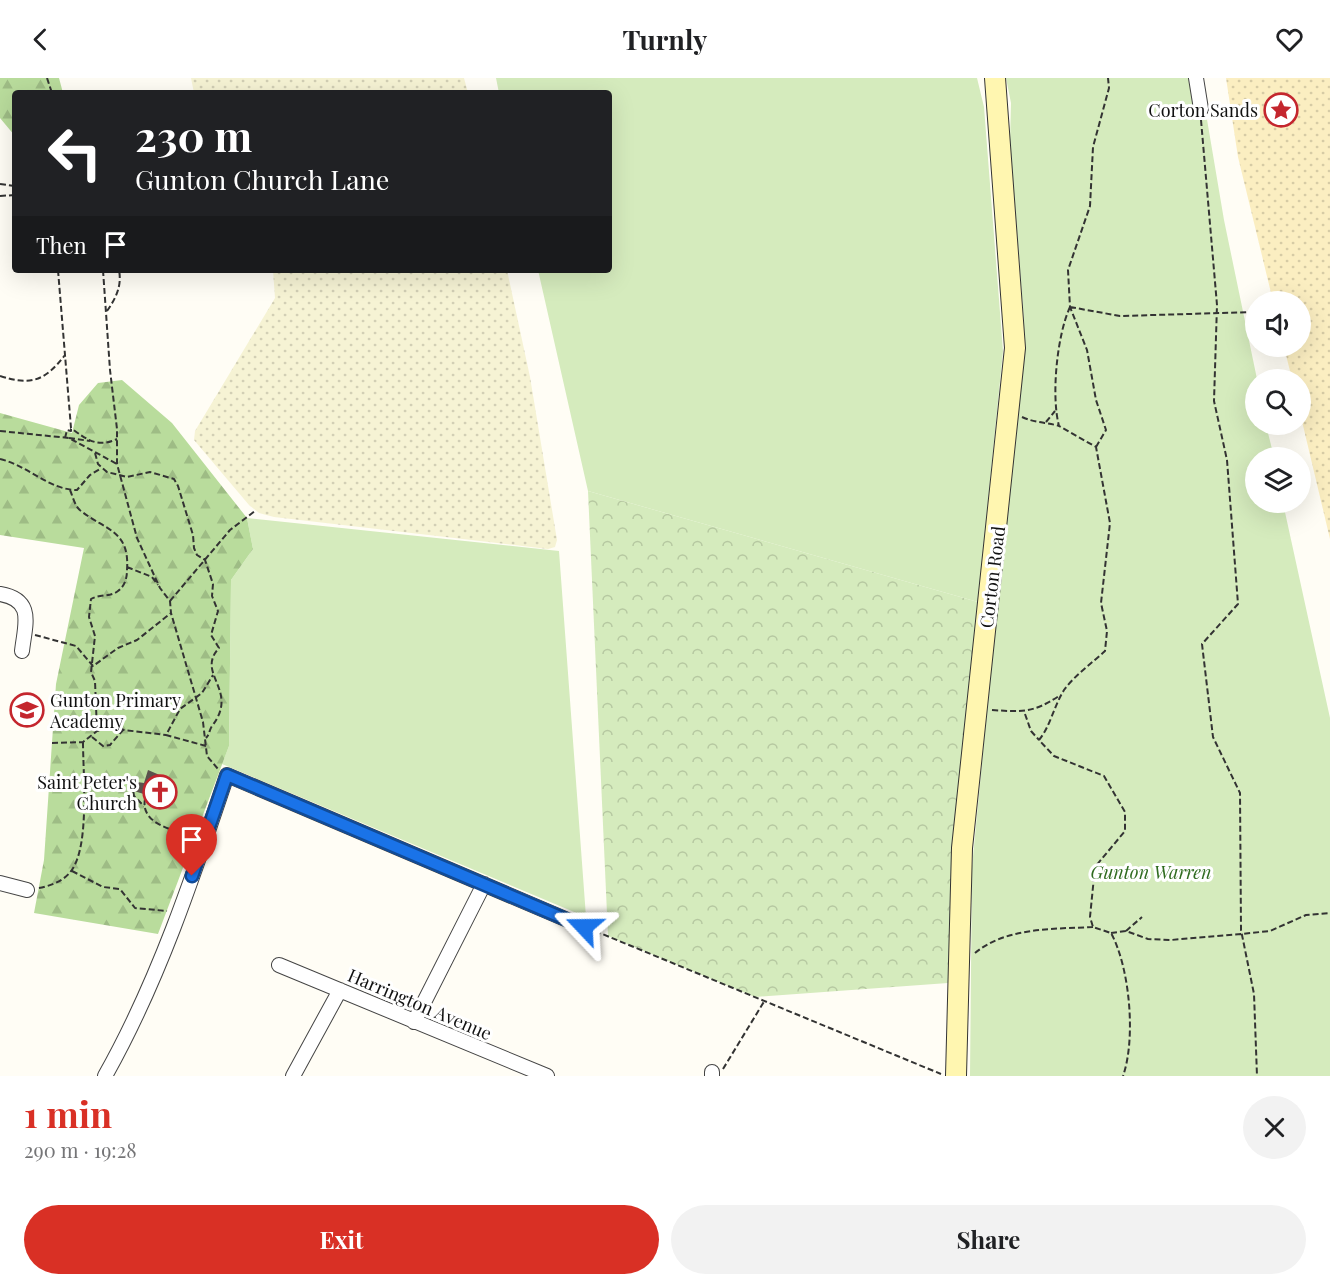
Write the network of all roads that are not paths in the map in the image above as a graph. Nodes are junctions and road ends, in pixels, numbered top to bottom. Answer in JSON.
{"nodes":[{"id":1,"x":994,"y":78,"type":"edge"},
{"id":2,"x":1196,"y":78,"type":"edge"},
{"id":3,"x":1201,"y":110,"type":"road end"},
{"id":4,"x":0,"y":594,"type":"edge"},
{"id":5,"x":22,"y":651,"type":"dead end"},
{"id":6,"x":0,"y":883,"type":"edge"},
{"id":7,"x":484,"y":884,"type":"junction"},
{"id":8,"x":27,"y":890,"type":"road end"},
{"id":9,"x":584,"y":927,"type":"road end"},
{"id":10,"x":279,"y":965,"type":"dead end"},
{"id":11,"x":340,"y":990,"type":"junction"},
{"id":12,"x":414,"y":1022,"type":"junction"},
{"id":13,"x":105,"y":1076,"type":"edge"},
{"id":14,"x":293,"y":1076,"type":"edge"},
{"id":15,"x":547,"y":1076,"type":"edge"},
{"id":16,"x":956,"y":1076,"type":"edge"}],
"edges":[{"from":1,"to":16,"type":"main road","name":"Corton Road"},
{"from":2,"to":3,"type":"street"},
{"from":4,"to":5,"type":"street"},
{"from":6,"to":8,"type":"street"},
{"from":7,"to":9,"type":"street"},
{"from":7,"to":12,"type":"street"},
{"from":7,"to":13,"type":"street"},
{"from":10,"to":11,"type":"street","name":"Harrington Avenue"},
{"from":11,"to":12,"type":"street","name":"Harrington Avenue"},
{"from":11,"to":14,"type":"street"},
{"from":12,"to":15,"type":"street","name":"Harrington Avenue"}]}
